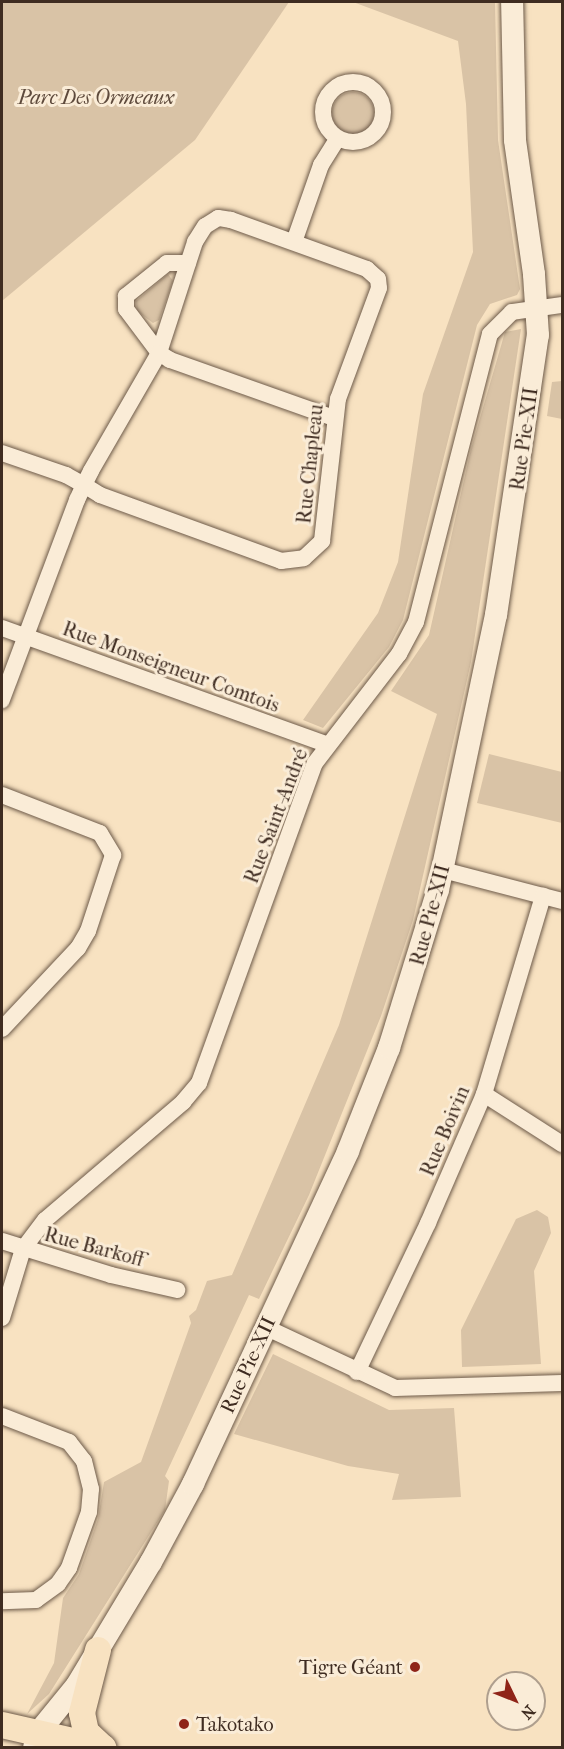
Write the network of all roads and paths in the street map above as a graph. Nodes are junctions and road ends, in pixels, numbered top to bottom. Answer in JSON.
{"nodes":[{"id":1,"x":512,"y":2,"type":"edge"},
{"id":2,"x":337,"y":139,"type":"dead end"},
{"id":3,"x":294,"y":242,"type":"junction"},
{"id":4,"x":188,"y":264,"type":"junction"},
{"id":5,"x":562,"y":305,"type":"edge"},
{"id":6,"x":537,"y":309,"type":"junction"},
{"id":7,"x":159,"y":353,"type":"junction"},
{"id":8,"x":334,"y":418,"type":"junction"},
{"id":9,"x":2,"y":453,"type":"edge"},
{"id":10,"x":84,"y":485,"type":"junction"},
{"id":11,"x":2,"y":628,"type":"edge"},
{"id":12,"x":25,"y":636,"type":"junction"},
{"id":13,"x":2,"y":700,"type":"edge"},
{"id":14,"x":326,"y":744,"type":"junction"},
{"id":15,"x":2,"y":795,"type":"edge"},
{"id":16,"x":443,"y":870,"type":"junction"},
{"id":17,"x":543,"y":896,"type":"junction"},
{"id":18,"x":562,"y":901,"type":"edge"},
{"id":19,"x":2,"y":1029,"type":"edge"},
{"id":20,"x":484,"y":1094,"type":"junction"},
{"id":21,"x":562,"y":1144,"type":"edge"},
{"id":22,"x":2,"y":1241,"type":"edge"},
{"id":23,"x":23,"y":1249,"type":"junction"},
{"id":24,"x":177,"y":1290,"type":"dead end"},
{"id":25,"x":2,"y":1318,"type":"edge"},
{"id":26,"x":265,"y":1327,"type":"junction"},
{"id":27,"x":357,"y":1372,"type":"junction"},
{"id":28,"x":562,"y":1383,"type":"edge"},
{"id":29,"x":2,"y":1416,"type":"edge"},
{"id":30,"x":2,"y":1601,"type":"edge"},
{"id":31,"x":98,"y":1650,"type":"junction"},
{"id":32,"x":2,"y":1725,"type":"edge"},
{"id":33,"x":36,"y":1740,"type":"edge"},
{"id":34,"x":103,"y":1748,"type":"edge"}],
"edges":[{"from":1,"to":6,"type":"street","name":"Rue Pie-XII"},
{"from":2,"to":3,"type":"street"},
{"from":3,"to":4,"type":"street","name":"Rue Chapleau"},
{"from":3,"to":8,"type":"street","name":"Rue Chapleau"},
{"from":4,"to":7,"type":"street","name":"Rue Chapleau"},
{"from":4,"to":7,"type":"street"},
{"from":5,"to":6,"type":"street","name":"Rue Saint-André"},
{"from":6,"to":14,"type":"street","name":"Rue Saint-André"},
{"from":6,"to":16,"type":"street","name":"Rue Pie-XII"},
{"from":7,"to":8,"type":"street"},
{"from":7,"to":10,"type":"street","name":"Rue Chapleau"},
{"from":8,"to":10,"type":"street","name":"Rue Chapleau"},
{"from":9,"to":10,"type":"street","name":"Rue Chapleau"},
{"from":10,"to":12,"type":"street","name":"Rue Chapleau"},
{"from":11,"to":12,"type":"street","name":"Rue Monseigneur Comtois"},
{"from":12,"to":13,"type":"street","name":"Rue Chapleau"},
{"from":12,"to":14,"type":"street","name":"Rue Monseigneur Comtois"},
{"from":14,"to":23,"type":"street","name":"Rue Saint-André"},
{"from":15,"to":19,"type":"street"},
{"from":16,"to":17,"type":"street"},
{"from":16,"to":26,"type":"street","name":"Rue Pie-XII"},
{"from":17,"to":18,"type":"street"},
{"from":17,"to":20,"type":"street","name":"Rue Boivin"},
{"from":20,"to":21,"type":"street"},
{"from":20,"to":27,"type":"street","name":"Rue Boivin"},
{"from":22,"to":23,"type":"street","name":"Rue Barkoff"},
{"from":23,"to":24,"type":"street","name":"Rue Barkoff"},
{"from":23,"to":25,"type":"street","name":"Rue Saint-André"},
{"from":26,"to":27,"type":"street"},
{"from":26,"to":31,"type":"street","name":"Rue Pie-XII"},
{"from":27,"to":28,"type":"street"},
{"from":29,"to":30,"type":"street"},
{"from":31,"to":33,"type":"street","name":"Rue Pie-XII"},
{"from":31,"to":34,"type":"main road"},
{"from":32,"to":33,"type":"main road"},
{"from":33,"to":34,"type":"main road"}]}
